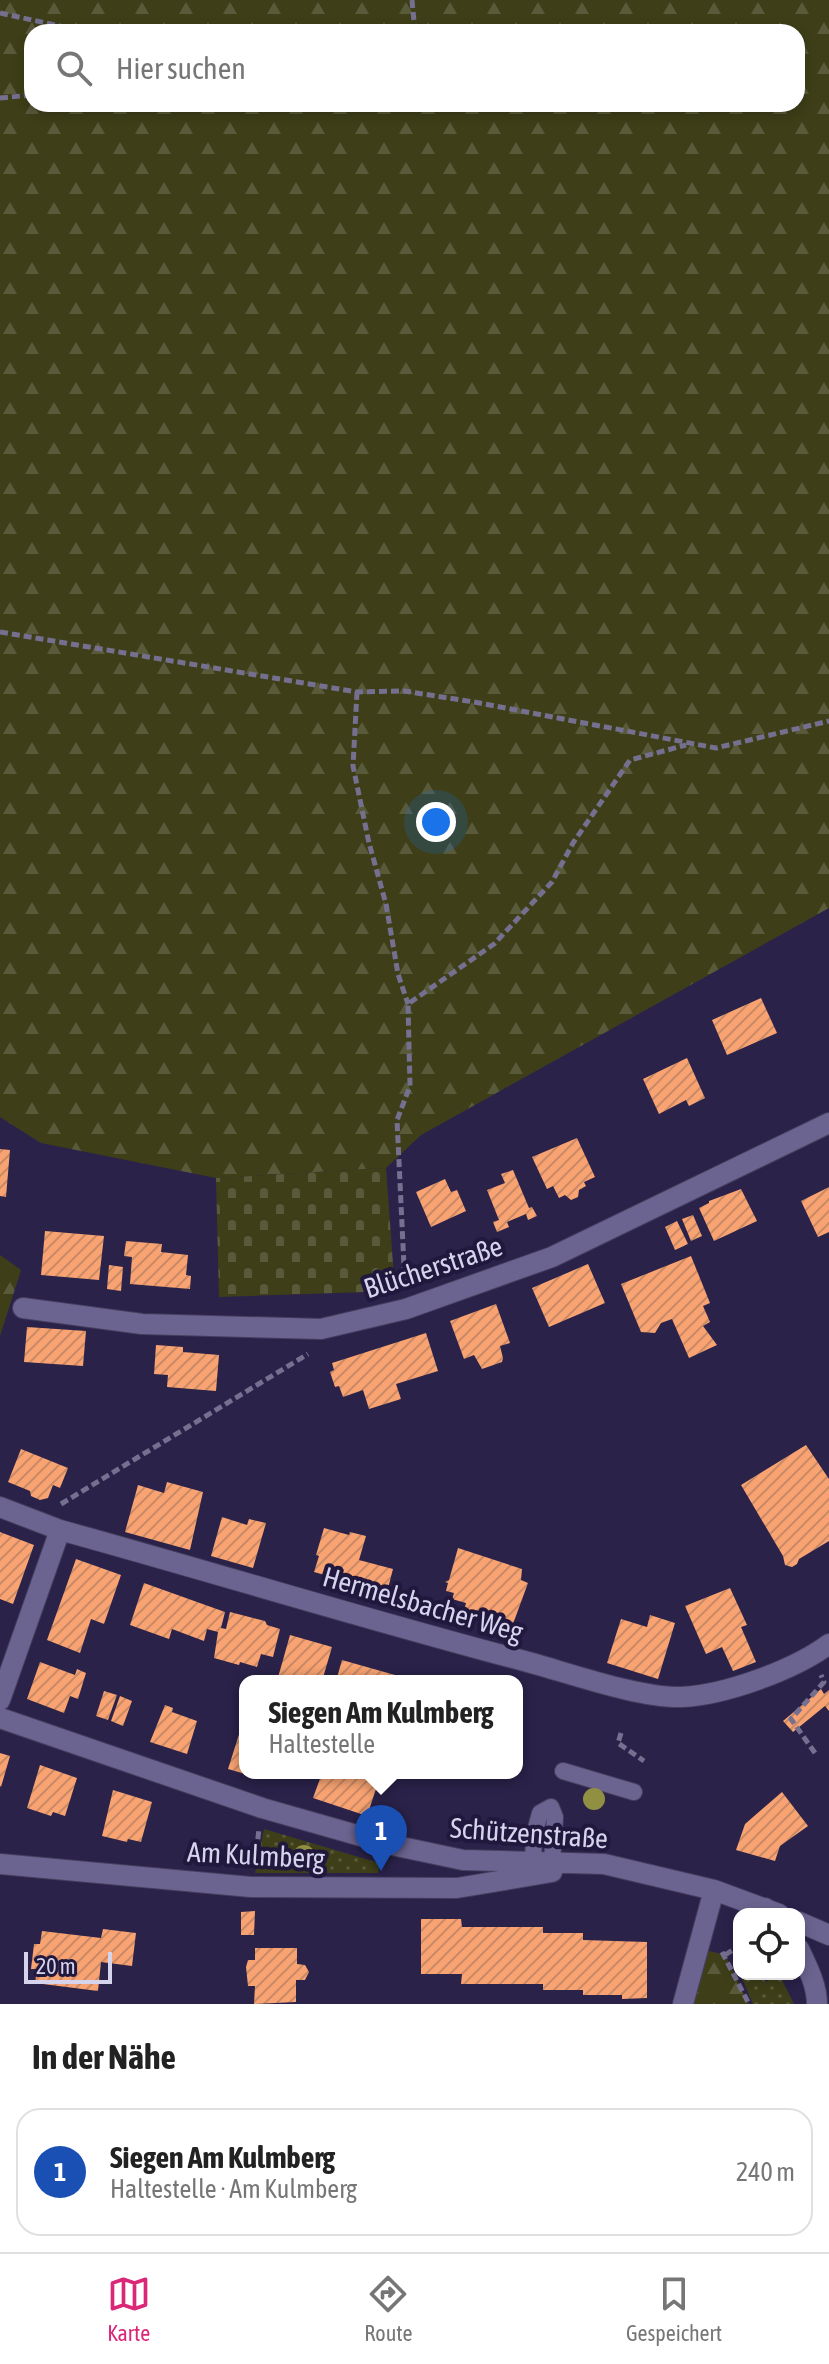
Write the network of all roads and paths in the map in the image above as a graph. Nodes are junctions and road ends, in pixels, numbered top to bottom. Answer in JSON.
{"nodes":[{"id":1,"x":412,"y":0,"type":"edge"},
{"id":2,"x":0,"y":13,"type":"edge"},
{"id":3,"x":50,"y":24,"type":"edge"},
{"id":4,"x":414,"y":24,"type":"edge"},
{"id":5,"x":24,"y":96,"type":"edge"},
{"id":6,"x":0,"y":98,"type":"edge"},
{"id":7,"x":0,"y":632,"type":"edge"},
{"id":8,"x":357,"y":692,"type":"junction"},
{"id":9,"x":829,"y":721,"type":"edge"},
{"id":10,"x":687,"y":744,"type":"junction"},
{"id":11,"x":408,"y":1004,"type":"junction"},
{"id":12,"x":829,"y":1123,"type":"edge"},
{"id":13,"x":404,"y":1280,"type":"dead end"},
{"id":14,"x":23,"y":1308,"type":"dead end"},
{"id":15,"x":321,"y":1329,"type":"junction"},
{"id":16,"x":0,"y":1507,"type":"edge"},
{"id":17,"x":55,"y":1528,"type":"junction"},
{"id":18,"x":822,"y":1650,"type":"edge"},
{"id":19,"x":0,"y":1700,"type":"edge"},
{"id":20,"x":0,"y":1718,"type":"edge"},
{"id":21,"x":621,"y":1733,"type":"dead end"},
{"id":22,"x":815,"y":1753,"type":"dead end"},
{"id":23,"x":644,"y":1761,"type":"dead end"},
{"id":24,"x":563,"y":1771,"type":"dead end"},
{"id":25,"x":634,"y":1792,"type":"dead end"},
{"id":26,"x":262,"y":1808,"type":"junction"},
{"id":27,"x":0,"y":1864,"type":"edge"},
{"id":28,"x":604,"y":1864,"type":"junction"},
{"id":29,"x":251,"y":1887,"type":"junction"},
{"id":30,"x":714,"y":1890,"type":"junction"},
{"id":31,"x":761,"y":1908,"type":"edge"},
{"id":32,"x":805,"y":1925,"type":"edge"},
{"id":33,"x":703,"y":1930,"type":"junction"},
{"id":34,"x":829,"y":1935,"type":"edge"},
{"id":35,"x":733,"y":1950,"type":"edge"},
{"id":36,"x":725,"y":1955,"type":"junction"},
{"id":37,"x":805,"y":1962,"type":"edge"},
{"id":38,"x":683,"y":2004,"type":"edge"},
{"id":39,"x":749,"y":2004,"type":"edge"},
{"id":40,"x":817,"y":2004,"type":"edge"}],
"edges":[{"from":1,"to":4,"type":"path"},
{"from":2,"to":3,"type":"path"},
{"from":5,"to":6,"type":"path"},
{"from":7,"to":8,"type":"path"},
{"from":8,"to":10,"type":"path"},
{"from":8,"to":11,"type":"path"},
{"from":9,"to":10,"type":"path"},
{"from":10,"to":11,"type":"path"},
{"from":11,"to":13,"type":"path"},
{"from":12,"to":15,"type":"street","name":"Blücherstraße"},
{"from":14,"to":15,"type":"street","name":"Blücherstraße"},
{"from":15,"to":17,"type":"path"},
{"from":16,"to":17,"type":"street","name":"Hermelsbacher Weg"},
{"from":17,"to":18,"type":"street","name":"Hermelsbacher Weg"},
{"from":17,"to":19,"type":"street"},
{"from":18,"to":22,"type":"path"},
{"from":20,"to":26,"type":"street","name":"Schützenstraße"},
{"from":21,"to":23,"type":"path"},
{"from":24,"to":25,"type":"lane"},
{"from":26,"to":28,"type":"street","name":"Schützenstraße"},
{"from":26,"to":29,"type":"path"},
{"from":27,"to":29,"type":"street","name":"Am Kulmberg"},
{"from":28,"to":29,"type":"street","name":"Am Kulmberg"},
{"from":28,"to":30,"type":"street","name":"Schützenstraße"},
{"from":30,"to":31,"type":"street","name":"Schützenstraße"},
{"from":30,"to":33,"type":"street"},
{"from":32,"to":34,"type":"street"},
{"from":33,"to":36,"type":"path"},
{"from":33,"to":38,"type":"street"},
{"from":35,"to":36,"type":"path"},
{"from":36,"to":39,"type":"path"},
{"from":37,"to":40,"type":"street"}]}
